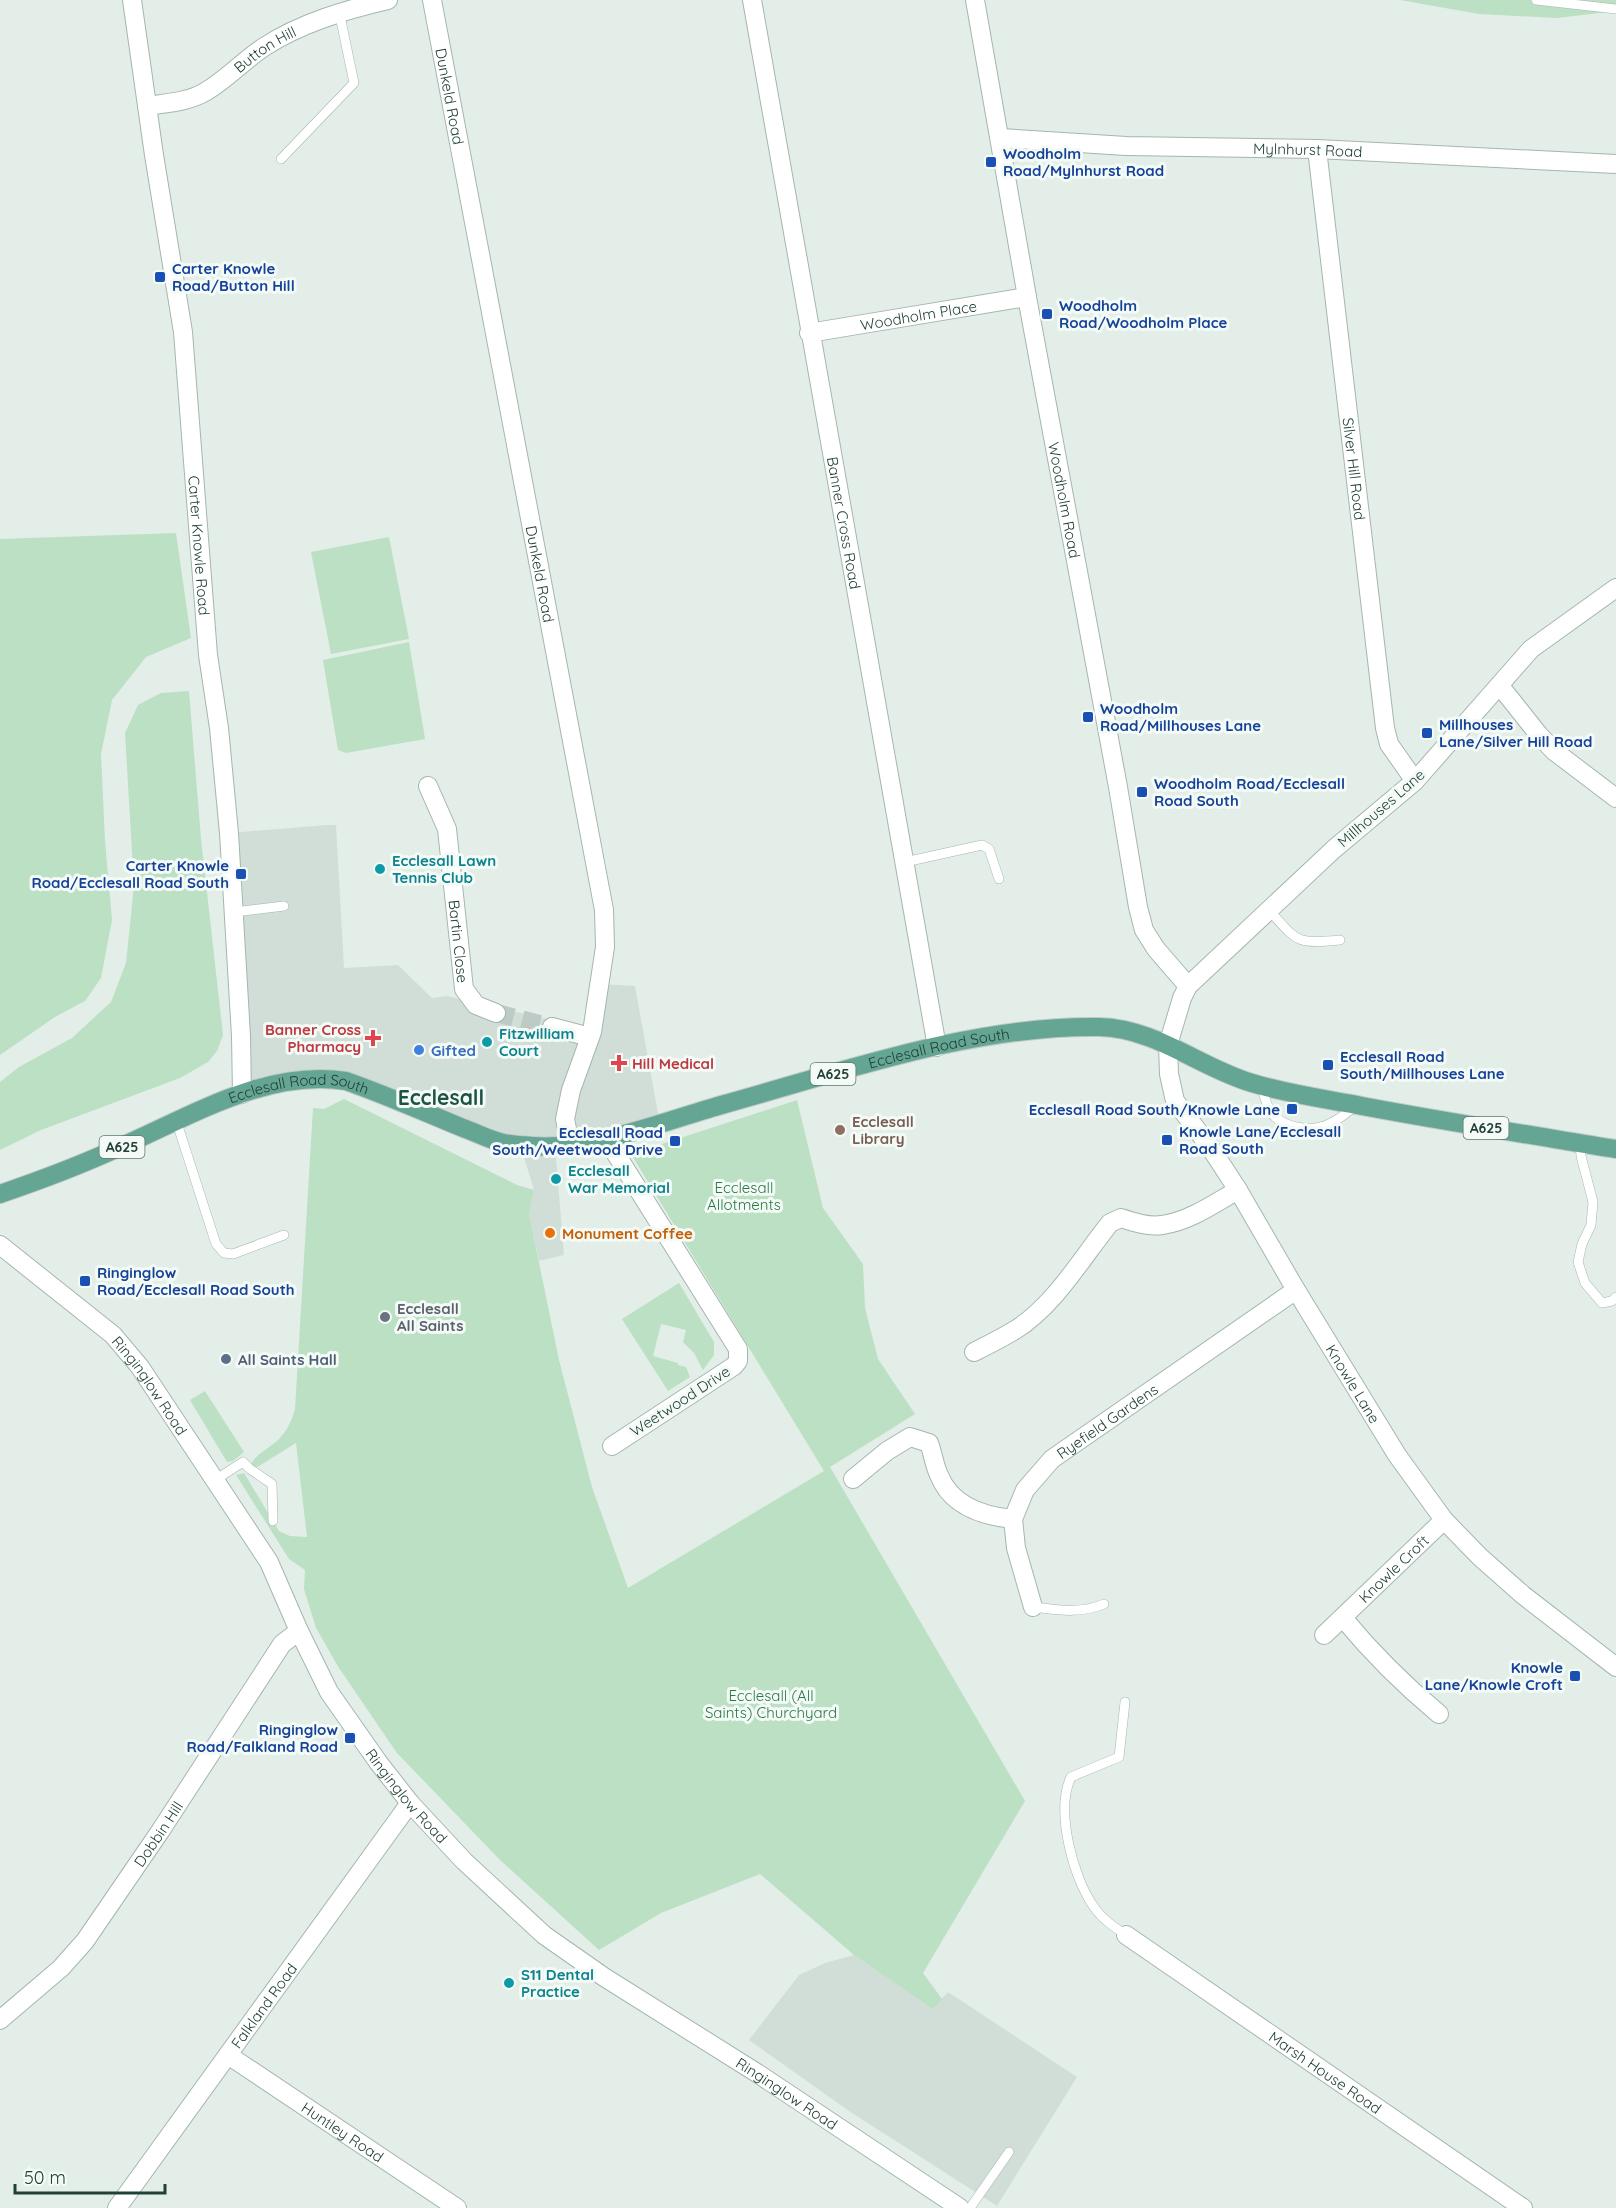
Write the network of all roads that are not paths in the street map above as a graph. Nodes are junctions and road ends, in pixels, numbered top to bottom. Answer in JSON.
{"nodes":[{"id":1,"x":132,"y":0,"type":"edge"},
{"id":2,"x":388,"y":0,"type":"edge"},
{"id":3,"x":432,"y":0,"type":"edge"},
{"id":4,"x":752,"y":0,"type":"edge"},
{"id":5,"x":975,"y":0,"type":"edge"},
{"id":6,"x":1536,"y":0,"type":"edge"},
{"id":7,"x":1616,"y":9,"type":"edge"},
{"id":8,"x":339,"y":12,"type":"junction"},
{"id":9,"x":147,"y":106,"type":"junction"},
{"id":10,"x":1000,"y":138,"type":"junction"},
{"id":11,"x":1317,"y":149,"type":"junction"},
{"id":12,"x":281,"y":159,"type":"dead end"},
{"id":13,"x":1616,"y":164,"type":"edge"},
{"id":14,"x":1027,"y":297,"type":"junction"},
{"id":15,"x":809,"y":333,"type":"junction"},
{"id":16,"x":1616,"y":588,"type":"edge"},
{"id":17,"x":1500,"y":686,"type":"junction"},
{"id":18,"x":1415,"y":781,"type":"junction"},
{"id":19,"x":428,"y":786,"type":"dead end"},
{"id":20,"x":1616,"y":798,"type":"edge"},
{"id":21,"x":905,"y":862,"type":"junction"},
{"id":22,"x":999,"y":879,"type":"dead end"},
{"id":23,"x":284,"y":906,"type":"dead end"},
{"id":24,"x":1268,"y":909,"type":"junction"},
{"id":25,"x":234,"y":912,"type":"junction"},
{"id":26,"x":1340,"y":940,"type":"dead end"},
{"id":27,"x":1188,"y":986,"type":"junction"},
{"id":28,"x":496,"y":1013,"type":"tunnel mouth"},
{"id":29,"x":552,"y":1027,"type":"tunnel mouth"},
{"id":30,"x":590,"y":1037,"type":"junction"},
{"id":31,"x":1168,"y":1044,"type":"junction"},
{"id":32,"x":937,"y":1047,"type":"junction"},
{"id":33,"x":1262,"y":1086,"type":"junction"},
{"id":34,"x":242,"y":1094,"type":"junction"},
{"id":35,"x":1356,"y":1105,"type":"junction"},
{"id":36,"x":176,"y":1120,"type":"junction"},
{"id":37,"x":606,"y":1138,"type":"junction"},
{"id":38,"x":1580,"y":1143,"type":"junction"},
{"id":39,"x":570,"y":1144,"type":"junction"},
{"id":40,"x":1616,"y":1149,"type":"edge"},
{"id":41,"x":1238,"y":1190,"type":"junction"},
{"id":42,"x":0,"y":1194,"type":"edge"},
{"id":43,"x":284,"y":1235,"type":"dead end"},
{"id":44,"x":0,"y":1245,"type":"edge"},
{"id":45,"x":1296,"y":1290,"type":"junction"},
{"id":46,"x":1616,"y":1297,"type":"edge"},
{"id":47,"x":974,"y":1352,"type":"dead end"},
{"id":48,"x":612,"y":1446,"type":"dead end"},
{"id":49,"x":853,"y":1479,"type":"dead end"},
{"id":50,"x":215,"y":1480,"type":"junction"},
{"id":51,"x":1013,"y":1519,"type":"junction"},
{"id":52,"x":273,"y":1521,"type":"dead end"},
{"id":53,"x":1444,"y":1521,"type":"junction"},
{"id":54,"x":1104,"y":1604,"type":"dead end"},
{"id":55,"x":1033,"y":1607,"type":"joint"},
{"id":56,"x":1343,"y":1618,"type":"junction"},
{"id":57,"x":298,"y":1631,"type":"junction"},
{"id":58,"x":1324,"y":1635,"type":"dead end"},
{"id":59,"x":1616,"y":1667,"type":"edge"},
{"id":60,"x":1125,"y":1702,"type":"dead end"},
{"id":61,"x":1438,"y":1714,"type":"dead end"},
{"id":62,"x":410,"y":1803,"type":"junction"},
{"id":63,"x":1126,"y":1935,"type":"joint"},
{"id":64,"x":0,"y":2020,"type":"edge"},
{"id":65,"x":228,"y":2055,"type":"junction"},
{"id":66,"x":1009,"y":2151,"type":"dead end"},
{"id":67,"x":117,"y":2208,"type":"edge"},
{"id":68,"x":457,"y":2208,"type":"edge"},
{"id":69,"x":960,"y":2208,"type":"edge"},
{"id":70,"x":970,"y":2208,"type":"edge"},
{"id":71,"x":1523,"y":2208,"type":"edge"}],
"edges":[{"from":1,"to":9,"type":"street","name":"Carter Knowle Road"},
{"from":2,"to":8,"type":"street","name":"Button Hill"},
{"from":3,"to":30,"type":"street","name":"Dunkeld Road"},
{"from":4,"to":15,"type":"street","name":"Banner Cross Road"},
{"from":5,"to":10,"type":"street","name":"Woodholm Road"},
{"from":6,"to":7,"type":"lane"},
{"from":8,"to":9,"type":"street","name":"Button Hill"},
{"from":8,"to":12,"type":"lane"},
{"from":9,"to":25,"type":"street","name":"Carter Knowle Road"},
{"from":10,"to":11,"type":"street","name":"Mylnhurst Road"},
{"from":10,"to":14,"type":"street","name":"Woodholm Road"},
{"from":11,"to":13,"type":"street","name":"Mylnhurst Road"},
{"from":11,"to":18,"type":"street","name":"Silver Hill Road"},
{"from":14,"to":15,"type":"street","name":"Woodholm Place"},
{"from":14,"to":27,"type":"street","name":"Woodholm Road"},
{"from":15,"to":21,"type":"street","name":"Banner Cross Road"},
{"from":16,"to":17,"type":"street","name":"Millhouses Lane"},
{"from":17,"to":18,"type":"street","name":"Millhouses Lane"},
{"from":17,"to":20,"type":"street"},
{"from":18,"to":24,"type":"street","name":"Millhouses Lane"},
{"from":19,"to":28,"type":"street","name":"Bartin Close"},
{"from":21,"to":22,"type":"lane"},
{"from":21,"to":32,"type":"street","name":"Banner Cross Road"},
{"from":23,"to":25,"type":"lane"},
{"from":24,"to":26,"type":"lane"},
{"from":24,"to":27,"type":"street","name":"Millhouses Lane"},
{"from":25,"to":34,"type":"street","name":"Carter Knowle Road"},
{"from":27,"to":31,"type":"street","name":"Millhouses Lane"},
{"from":29,"to":30,"type":"street"},
{"from":30,"to":39,"type":"street","name":"Dunkeld Road"},
{"from":31,"to":32,"type":"main road","name":"Ecclesall Road South","number":"A625"},
{"from":31,"to":33,"type":"main road","name":"Ecclesall Road South","number":"A625"},
{"from":31,"to":41,"type":"street","name":"Knowle Lane"},
{"from":32,"to":37,"type":"main road","name":"Ecclesall Road South","number":"A625"},
{"from":33,"to":35,"type":"main road","name":"Ecclesall Road South","number":"A625"},
{"from":33,"to":35,"type":"lane"},
{"from":34,"to":36,"type":"main road","name":"Ecclesall Road South","number":"A625"},
{"from":34,"to":39,"type":"main road","name":"Ecclesall Road South","number":"A625"},
{"from":35,"to":38,"type":"main road","name":"Ecclesall Road South","number":"A625"},
{"from":36,"to":42,"type":"main road","name":"Ecclesall Road South","number":"A625"},
{"from":36,"to":43,"type":"lane"},
{"from":37,"to":39,"type":"main road","name":"Ecclesall Road South","number":"A625"},
{"from":37,"to":48,"type":"street","name":"Weetwood Drive"},
{"from":38,"to":40,"type":"main road","name":"Ecclesall Road South","number":"A625"},
{"from":38,"to":46,"type":"lane"},
{"from":41,"to":45,"type":"street","name":"Knowle Lane"},
{"from":41,"to":47,"type":"street"},
{"from":44,"to":50,"type":"street","name":"Ringinglow Road"},
{"from":45,"to":51,"type":"street","name":"Ryefield Gardens"},
{"from":45,"to":53,"type":"street","name":"Knowle Lane"},
{"from":49,"to":51,"type":"street"},
{"from":50,"to":52,"type":"lane"},
{"from":50,"to":57,"type":"street","name":"Ringinglow Road"},
{"from":51,"to":55,"type":"street","name":"Ryefield Gardens"},
{"from":53,"to":56,"type":"street","name":"Knowle Croft"},
{"from":53,"to":59,"type":"street","name":"Knowle Lane"},
{"from":54,"to":55,"type":"lane"},
{"from":56,"to":58,"type":"street","name":"Knowle Croft"},
{"from":56,"to":61,"type":"street"},
{"from":57,"to":62,"type":"street","name":"Ringinglow Road"},
{"from":57,"to":64,"type":"street","name":"Dobbin Hill"},
{"from":60,"to":63,"type":"lane"},
{"from":62,"to":65,"type":"street","name":"Falkland Road"},
{"from":62,"to":69,"type":"street","name":"Ringinglow Road"},
{"from":63,"to":71,"type":"street","name":"Marsh House Road"},
{"from":65,"to":67,"type":"street","name":"Falkland Road"},
{"from":65,"to":68,"type":"street","name":"Huntley Road"},
{"from":66,"to":70,"type":"lane"}]}
